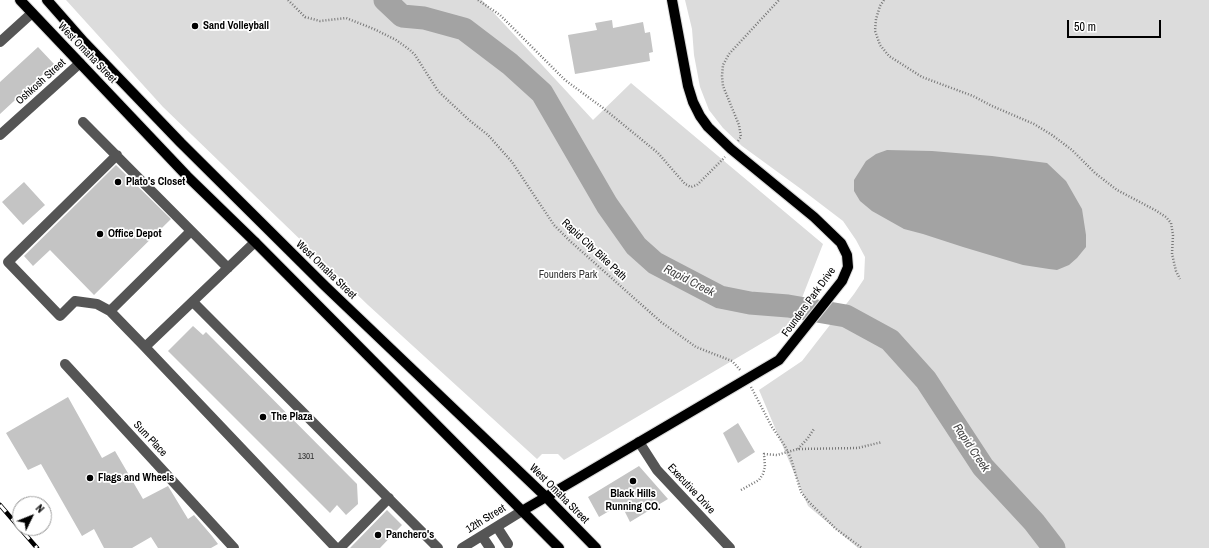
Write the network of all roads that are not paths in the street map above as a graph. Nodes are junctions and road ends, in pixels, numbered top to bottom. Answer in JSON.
{"nodes":[{"id":1,"x":20,"y":0,"type":"edge"},
{"id":2,"x":47,"y":0,"type":"edge"},
{"id":3,"x":672,"y":0,"type":"edge"},
{"id":4,"x":32,"y":13,"type":"junction"},
{"id":5,"x":0,"y":42,"type":"edge"},
{"id":6,"x":80,"y":63,"type":"junction"},
{"id":7,"x":83,"y":122,"type":"dead end"},
{"id":8,"x":0,"y":135,"type":"edge"},
{"id":9,"x":117,"y":156,"type":"junction"},
{"id":10,"x":191,"y":230,"type":"junction"},
{"id":11,"x":254,"y":242,"type":"junction"},
{"id":12,"x":228,"y":268,"type":"junction"},
{"id":13,"x":193,"y":302,"type":"junction"},
{"id":14,"x":110,"y":311,"type":"junction"},
{"id":15,"x":145,"y":347,"type":"junction"},
{"id":16,"x":65,"y":364,"type":"dead end"},
{"id":17,"x":639,"y":442,"type":"junction"},
{"id":18,"x":546,"y":497,"type":"junction"},
{"id":19,"x":389,"y":498,"type":"junction"},
{"id":20,"x":522,"y":511,"type":"junction"},
{"id":21,"x":497,"y":527,"type":"junction"},
{"id":22,"x":482,"y":536,"type":"junction"},
{"id":23,"x":508,"y":544,"type":"dead end"},
{"id":24,"x":234,"y":548,"type":"edge"},
{"id":25,"x":336,"y":548,"type":"edge"},
{"id":26,"x":340,"y":548,"type":"edge"},
{"id":27,"x":438,"y":548,"type":"edge"},
{"id":28,"x":462,"y":548,"type":"edge"},
{"id":29,"x":490,"y":548,"type":"edge"},
{"id":30,"x":559,"y":548,"type":"edge"},
{"id":31,"x":596,"y":548,"type":"edge"},
{"id":32,"x":728,"y":548,"type":"edge"}],
"edges":[{"from":1,"to":4,"type":"main road","name":"West Omaha Street"},
{"from":2,"to":18,"type":"main road","name":"West Omaha Street"},
{"from":3,"to":17,"type":"main road","name":"Founders Park Drive"},
{"from":4,"to":5,"type":"street"},
{"from":4,"to":6,"type":"main road","name":"West Omaha Street"},
{"from":6,"to":8,"type":"street","name":"Oshkosh Street"},
{"from":6,"to":11,"type":"main road","name":"West Omaha Street"},
{"from":7,"to":9,"type":"street"},
{"from":9,"to":10,"type":"street"},
{"from":9,"to":14,"type":"street"},
{"from":10,"to":12,"type":"street"},
{"from":10,"to":14,"type":"street"},
{"from":11,"to":12,"type":"street"},
{"from":11,"to":20,"type":"main road","name":"West Omaha Street"},
{"from":12,"to":13,"type":"street"},
{"from":13,"to":15,"type":"street"},
{"from":13,"to":19,"type":"street"},
{"from":14,"to":15,"type":"street"},
{"from":15,"to":25,"type":"street"},
{"from":16,"to":24,"type":"street","name":"Sum Place"},
{"from":17,"to":18,"type":"main road","name":"Founders Park Drive"},
{"from":17,"to":32,"type":"street","name":"Executive Drive"},
{"from":18,"to":20,"type":"main road","name":"Founders Park Drive"},
{"from":18,"to":31,"type":"main road","name":"West Omaha Street"},
{"from":19,"to":26,"type":"street"},
{"from":19,"to":27,"type":"street"},
{"from":20,"to":21,"type":"street","name":"12th Street"},
{"from":20,"to":30,"type":"main road","name":"West Omaha Street"},
{"from":21,"to":22,"type":"street","name":"12th Street"},
{"from":21,"to":23,"type":"street"},
{"from":22,"to":28,"type":"street","name":"12th Street"},
{"from":22,"to":29,"type":"street"}]}
